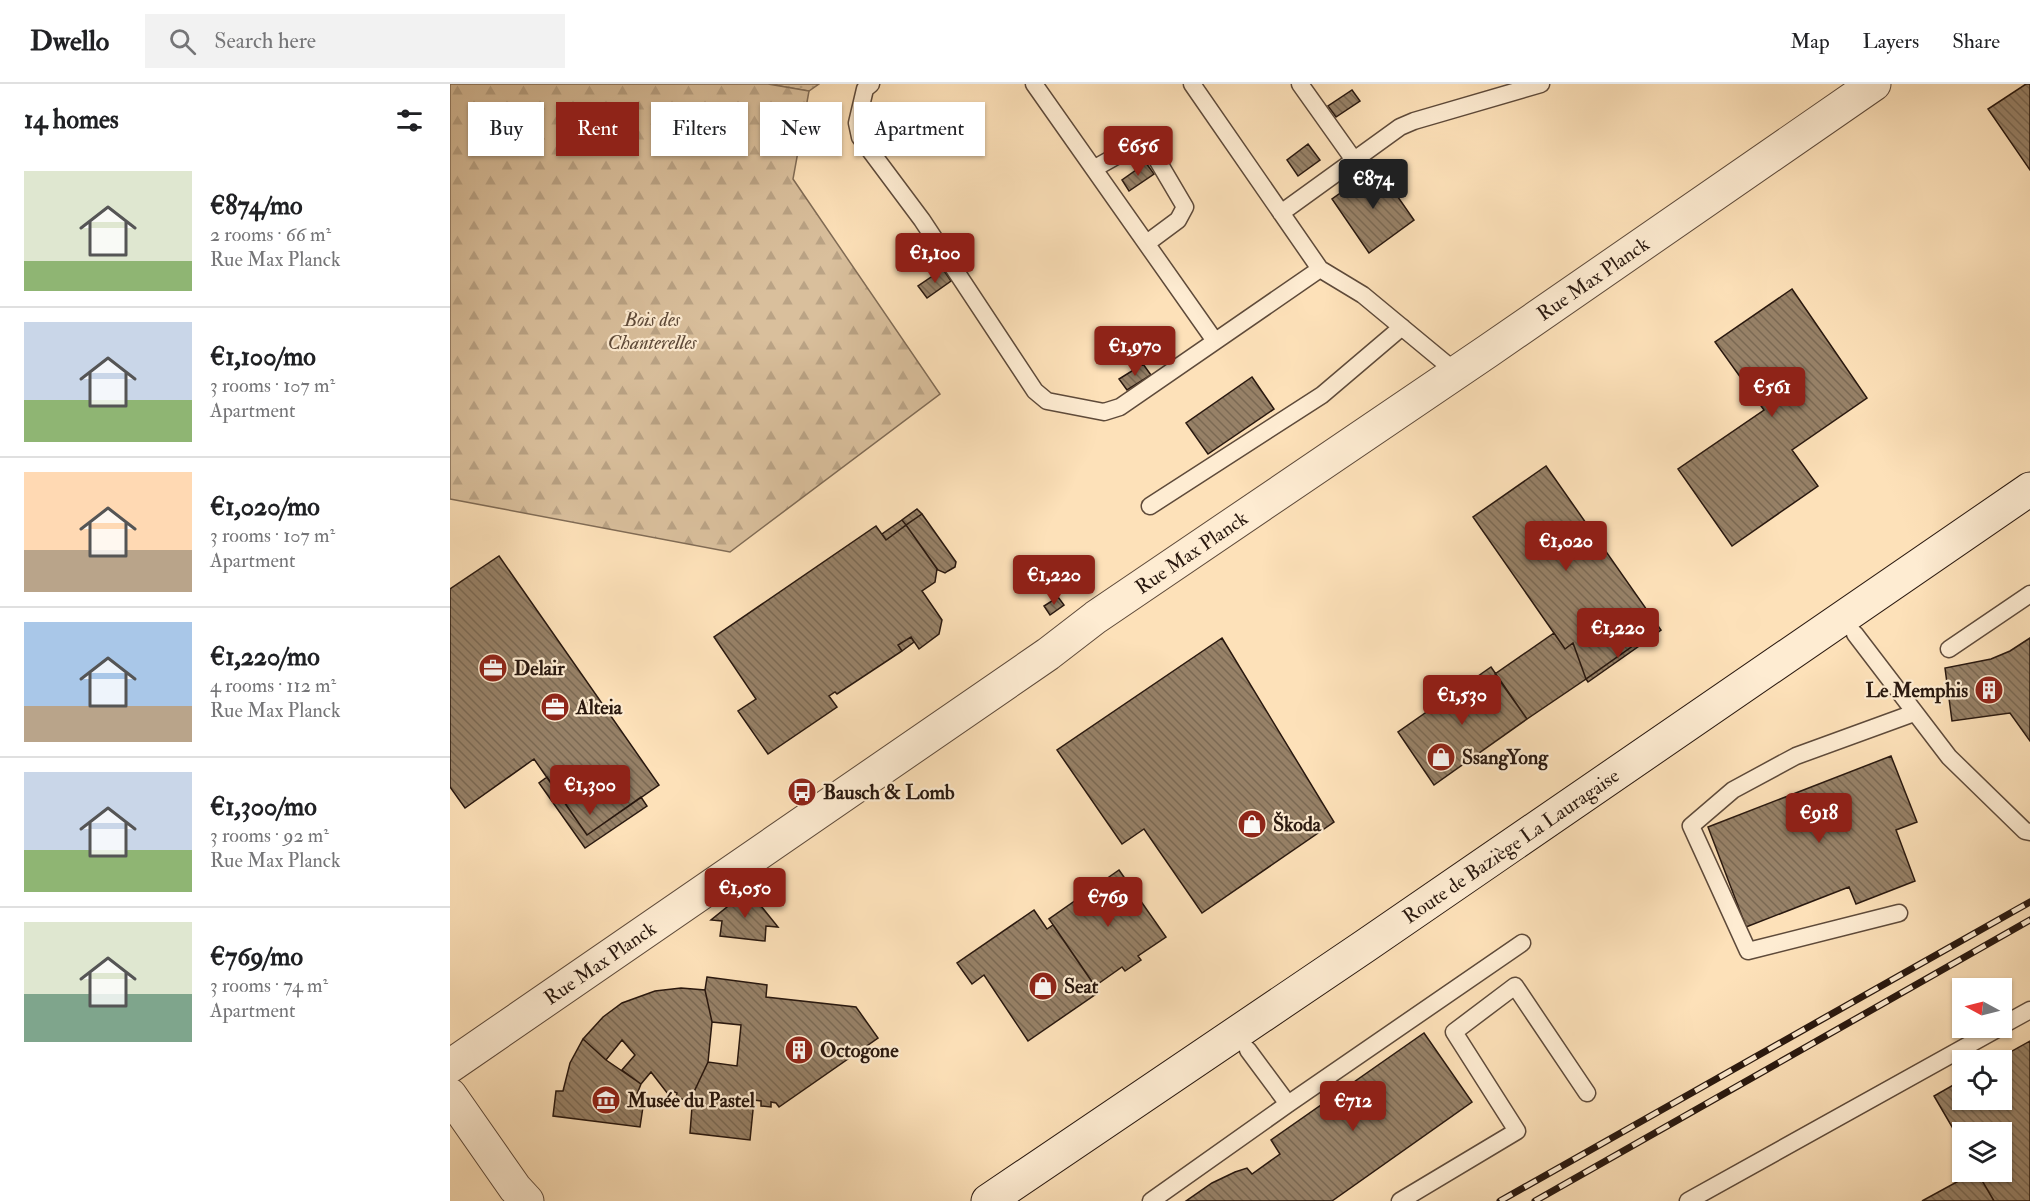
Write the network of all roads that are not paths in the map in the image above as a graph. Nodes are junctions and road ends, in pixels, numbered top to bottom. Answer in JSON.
{"nodes":[{"id":1,"x":871,"y":84,"type":"edge"},
{"id":2,"x":1034,"y":84,"type":"edge"},
{"id":3,"x":1192,"y":84,"type":"edge"},
{"id":4,"x":1300,"y":84,"type":"edge"},
{"id":5,"x":1540,"y":84,"type":"edge"},
{"id":6,"x":1874,"y":84,"type":"edge"},
{"id":7,"x":1354,"y":160,"type":"junction"},
{"id":8,"x":1095,"y":168,"type":"junction"},
{"id":9,"x":1281,"y":213,"type":"junction"},
{"id":10,"x":1147,"y":243,"type":"junction"},
{"id":11,"x":1320,"y":269,"type":"junction"},
{"id":12,"x":1402,"y":327,"type":"junction"},
{"id":13,"x":1215,"y":341,"type":"junction"},
{"id":14,"x":1456,"y":372,"type":"junction"},
{"id":15,"x":2030,"y":489,"type":"edge"},
{"id":16,"x":1150,"y":506,"type":"dead end"},
{"id":17,"x":2030,"y":515,"type":"edge"},
{"id":18,"x":2030,"y":594,"type":"edge"},
{"id":19,"x":1855,"y":634,"type":"junction"},
{"id":20,"x":1949,"y":649,"type":"dead end"},
{"id":21,"x":1914,"y":713,"type":"junction"},
{"id":22,"x":2030,"y":832,"type":"edge"},
{"id":23,"x":1899,"y":913,"type":"dead end"},
{"id":24,"x":1522,"y":943,"type":"dead end"},
{"id":25,"x":2030,"y":1010,"type":"edge"},
{"id":26,"x":2012,"y":1020,"type":"edge"},
{"id":27,"x":1980,"y":1038,"type":"edge"},
{"id":28,"x":1248,"y":1050,"type":"junction"},
{"id":29,"x":450,"y":1066,"type":"edge"},
{"id":30,"x":1587,"y":1093,"type":"dead end"},
{"id":31,"x":450,"y":1095,"type":"edge"},
{"id":32,"x":1288,"y":1104,"type":"junction"},
{"id":33,"x":527,"y":1201,"type":"edge"},
{"id":34,"x":988,"y":1201,"type":"edge"},
{"id":35,"x":1028,"y":1201,"type":"edge"},
{"id":36,"x":1151,"y":1201,"type":"edge"},
{"id":37,"x":1400,"y":1201,"type":"edge"},
{"id":38,"x":1688,"y":1201,"type":"edge"}],
"edges":[{"from":1,"to":13,"type":"lane"},
{"from":2,"to":8,"type":"lane"},
{"from":3,"to":9,"type":"lane"},
{"from":4,"to":7,"type":"lane"},
{"from":5,"to":7,"type":"lane"},
{"from":6,"to":14,"type":"main road","name":"Rue Max Planck"},
{"from":7,"to":9,"type":"lane"},
{"from":8,"to":10,"type":"lane"},
{"from":8,"to":10,"type":"lane"},
{"from":9,"to":11,"type":"lane"},
{"from":10,"to":13,"type":"lane"},
{"from":11,"to":12,"type":"lane"},
{"from":11,"to":13,"type":"lane"},
{"from":12,"to":14,"type":"lane"},
{"from":12,"to":16,"type":"lane"},
{"from":14,"to":29,"type":"main road","name":"Rue Max Planck"},
{"from":15,"to":34,"type":"main road","name":"Route de Baziège La Lauragaise"},
{"from":17,"to":19,"type":"main road","name":"Route de Baziège La Lauragaise"},
{"from":18,"to":20,"type":"lane"},
{"from":19,"to":21,"type":"lane"},
{"from":19,"to":28,"type":"main road","name":"Route de Baziège La Lauragaise"},
{"from":21,"to":22,"type":"lane"},
{"from":21,"to":23,"type":"lane"},
{"from":24,"to":32,"type":"lane"},
{"from":25,"to":26,"type":"lane"},
{"from":27,"to":38,"type":"lane"},
{"from":28,"to":32,"type":"lane"},
{"from":28,"to":35,"type":"main road","name":"Route de Baziège La Lauragaise"},
{"from":30,"to":37,"type":"lane"},
{"from":31,"to":33,"type":"main road"},
{"from":32,"to":36,"type":"lane"}]}
